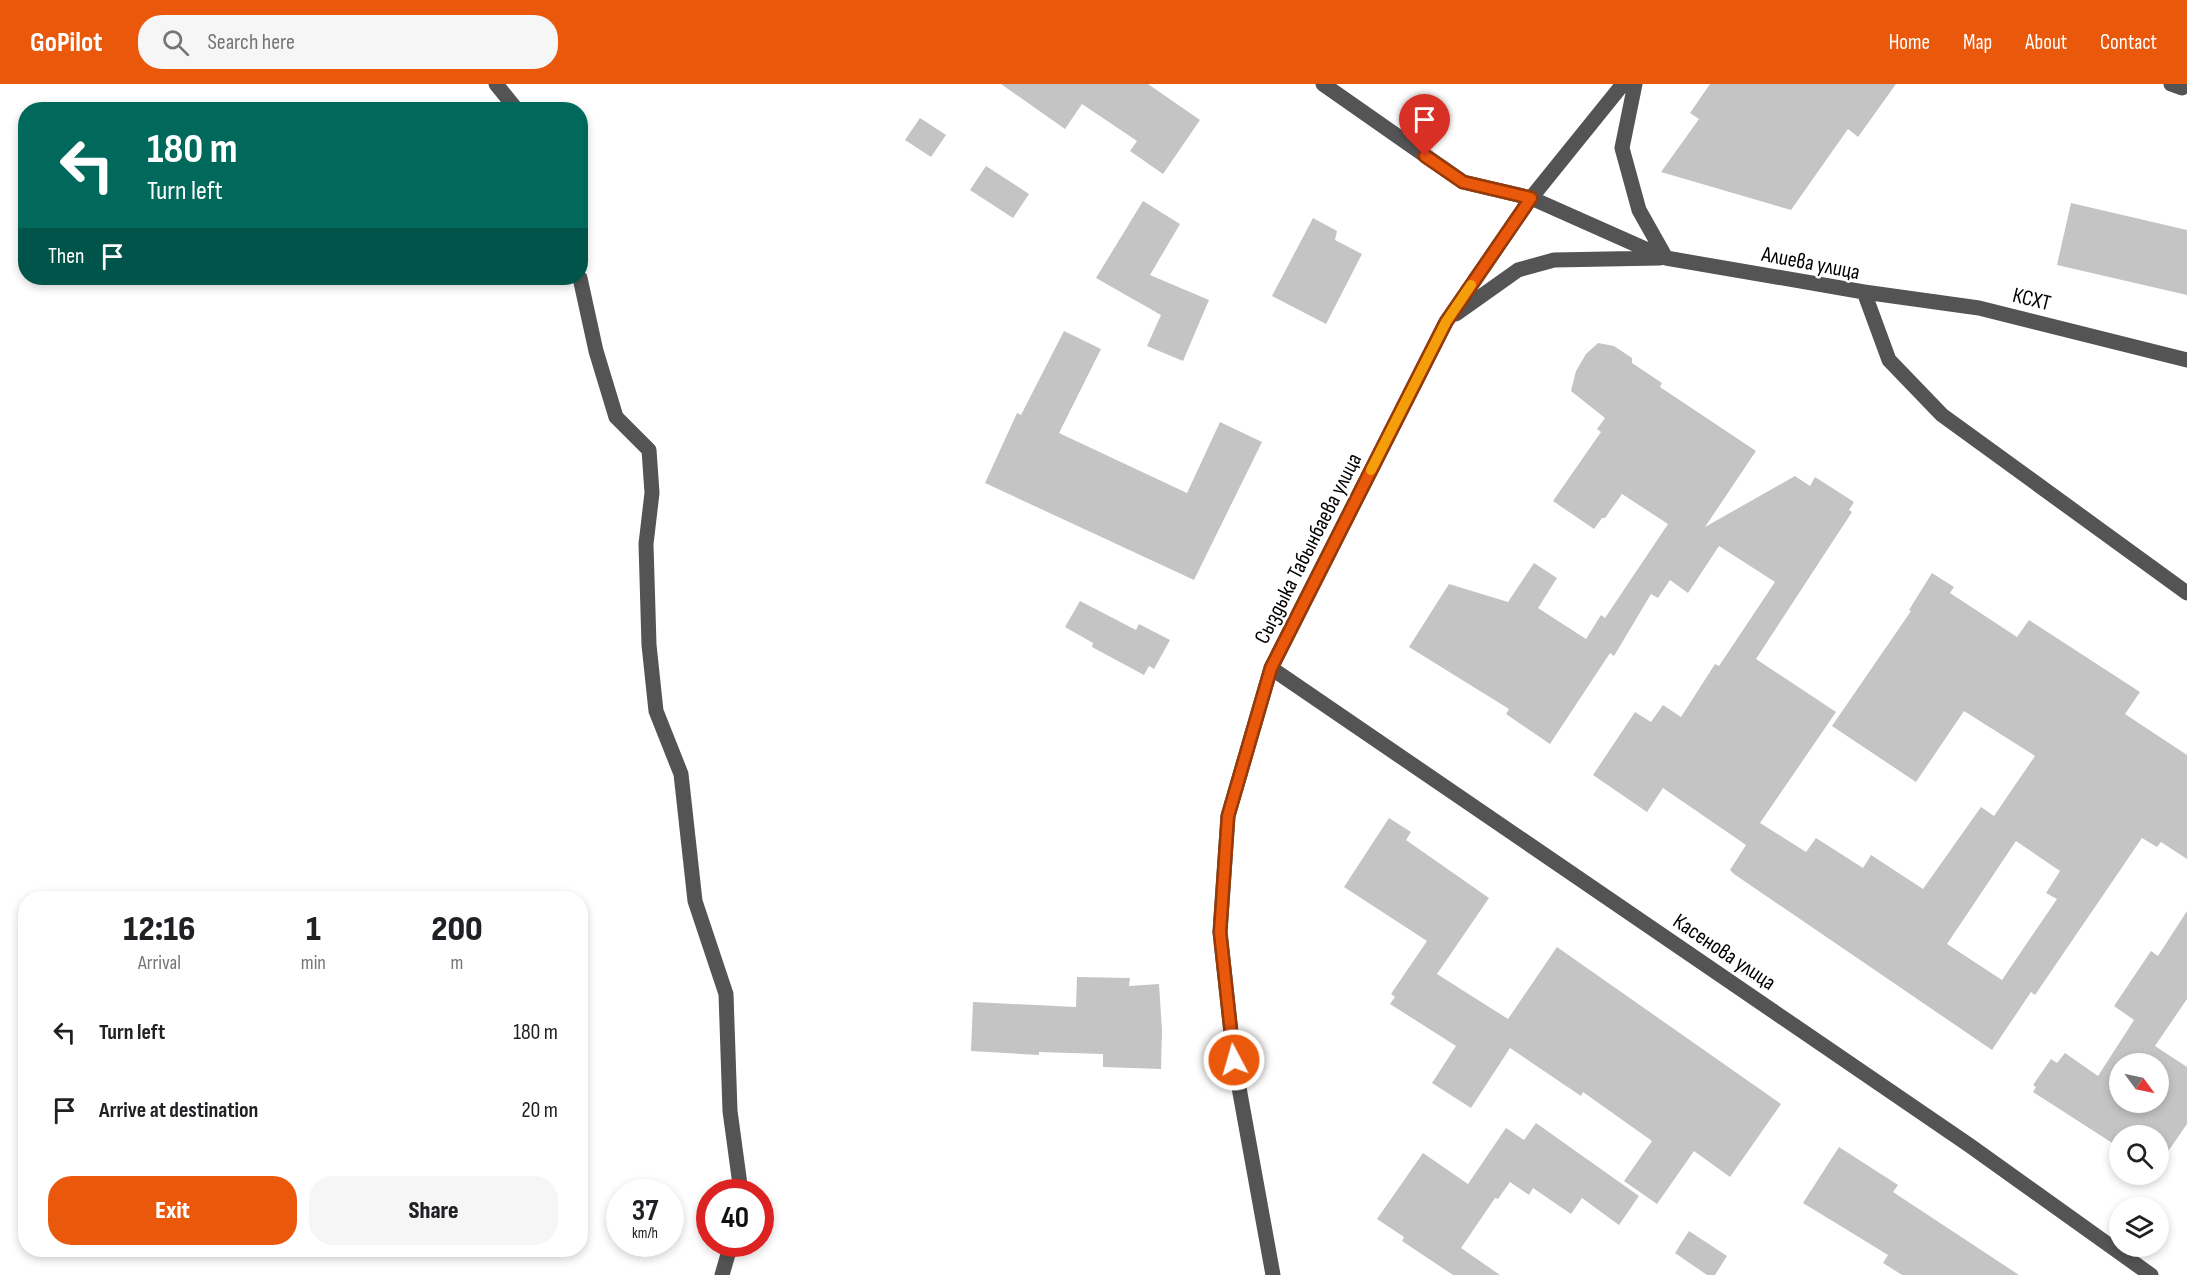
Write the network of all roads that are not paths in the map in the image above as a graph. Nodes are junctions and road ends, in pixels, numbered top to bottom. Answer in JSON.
{"nodes":[{"id":1,"x":496,"y":84,"type":"edge"},
{"id":2,"x":511,"y":84,"type":"edge"},
{"id":3,"x":1323,"y":84,"type":"edge"},
{"id":4,"x":1623,"y":84,"type":"edge"},
{"id":5,"x":1635,"y":84,"type":"edge"},
{"id":6,"x":511,"y":102,"type":"edge"},
{"id":7,"x":516,"y":102,"type":"edge"},
{"id":8,"x":1531,"y":198,"type":"junction"},
{"id":9,"x":1666,"y":258,"type":"junction"},
{"id":10,"x":582,"y":285,"type":"edge"},
{"id":11,"x":1864,"y":292,"type":"junction"},
{"id":12,"x":1446,"y":322,"type":"junction"},
{"id":13,"x":2187,"y":360,"type":"edge"},
{"id":14,"x":2187,"y":593,"type":"edge"},
{"id":15,"x":1271,"y":668,"type":"junction"},
{"id":16,"x":739,"y":1179,"type":"edge"},
{"id":17,"x":727,"y":1257,"type":"edge"},
{"id":18,"x":722,"y":1275,"type":"edge"},
{"id":19,"x":1274,"y":1275,"type":"edge"},
{"id":20,"x":2151,"y":1275,"type":"edge"}],
"edges":[{"from":1,"to":6,"type":"street"},
{"from":2,"to":7,"type":"street"},
{"from":3,"to":8,"type":"street"},
{"from":4,"to":8,"type":"street","name":"Сыздыка Табынбаева улица"},
{"from":5,"to":9,"type":"street"},
{"from":8,"to":9,"type":"street"},
{"from":8,"to":12,"type":"street","name":"Сыздыка Табынбаева улица"},
{"from":9,"to":11,"type":"street","name":"Алиева улица"},
{"from":9,"to":12,"type":"street"},
{"from":10,"to":16,"type":"street"},
{"from":11,"to":13,"type":"street","name":"КСХТ"},
{"from":11,"to":14,"type":"street","name":"Алиева улица"},
{"from":12,"to":15,"type":"street","name":"Сыздыка Табынбаева улица"},
{"from":15,"to":19,"type":"street","name":"Сыздыка Табынбаева улица"},
{"from":15,"to":20,"type":"street","name":"Касенова улица"},
{"from":17,"to":18,"type":"street"}]}
